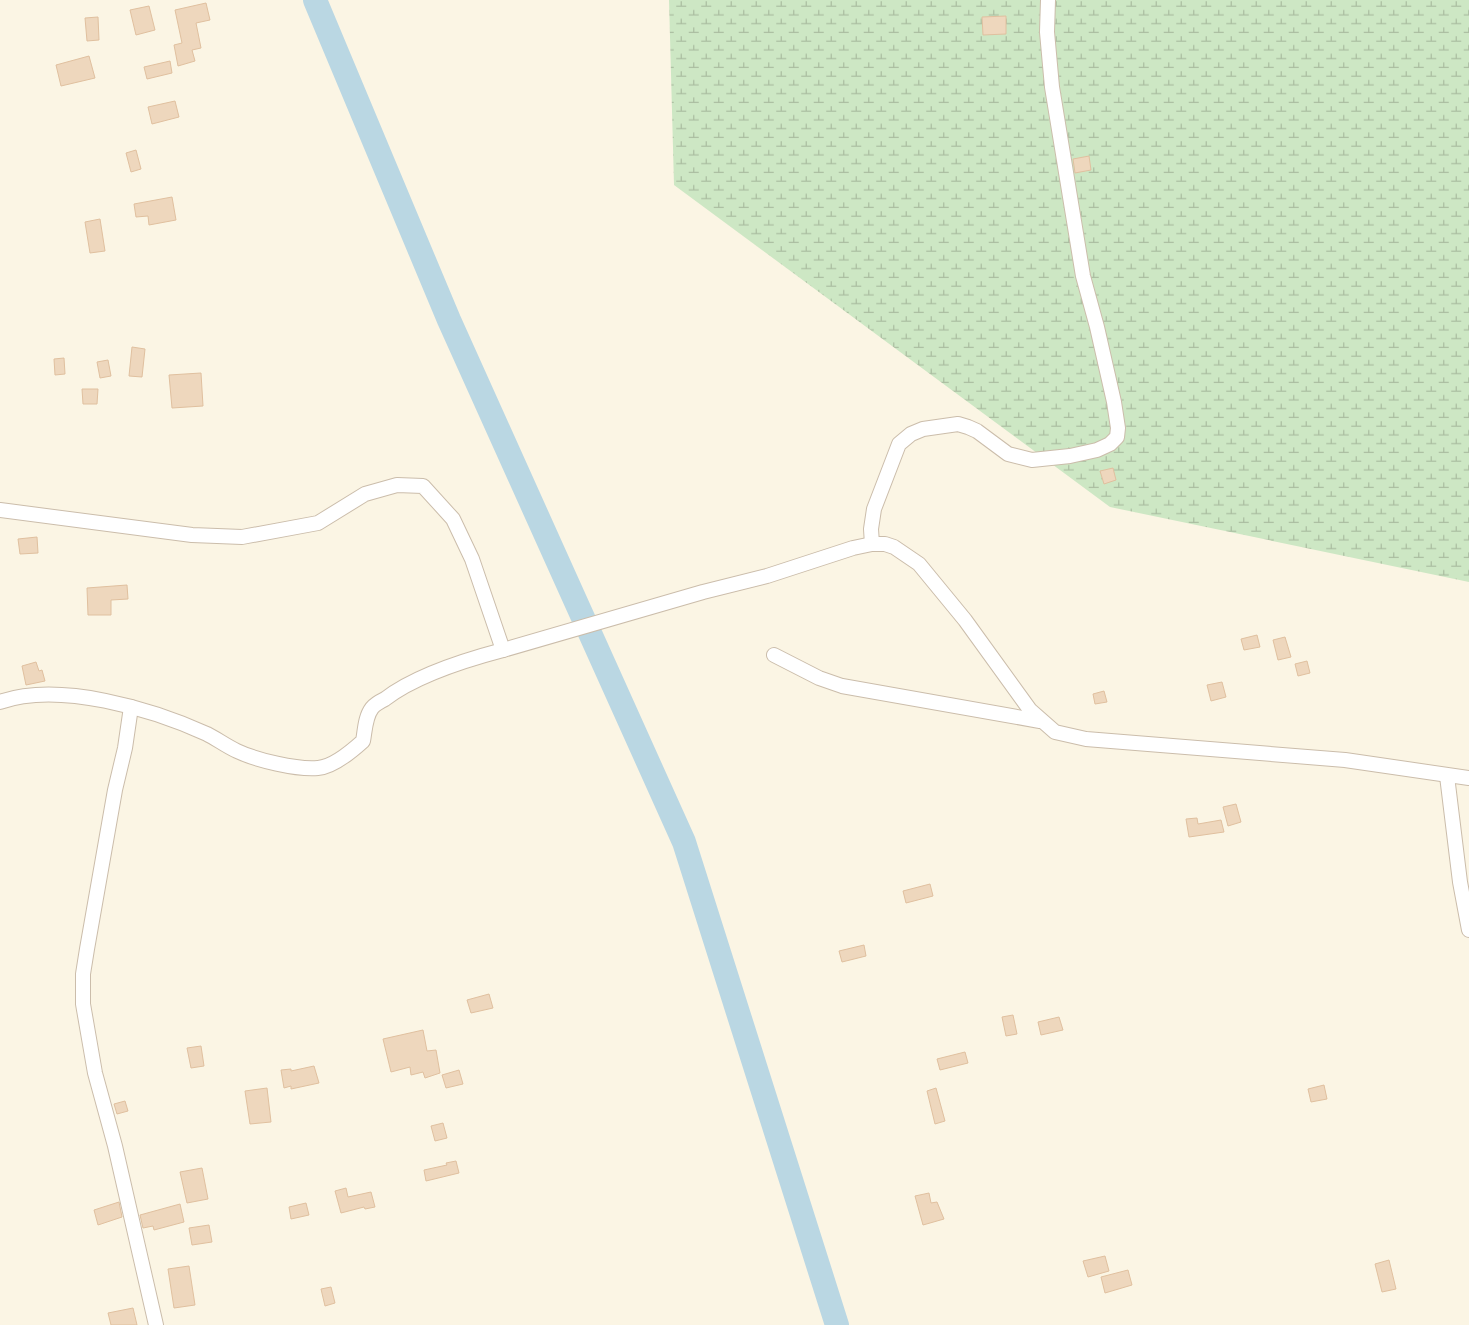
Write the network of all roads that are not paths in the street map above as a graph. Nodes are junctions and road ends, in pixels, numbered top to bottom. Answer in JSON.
{"nodes":[{"id":1,"x":1048,"y":0,"type":"edge"},
{"id":2,"x":0,"y":510,"type":"edge"},
{"id":3,"x":872,"y":544,"type":"junction"},
{"id":4,"x":504,"y":650,"type":"junction"},
{"id":5,"x":774,"y":655,"type":"dead end"},
{"id":6,"x":0,"y":702,"type":"edge"},
{"id":7,"x":131,"y":707,"type":"junction"},
{"id":8,"x":1041,"y":721,"type":"junction"},
{"id":9,"x":1447,"y":776,"type":"junction"},
{"id":10,"x":1469,"y":778,"type":"edge"},
{"id":11,"x":1469,"y":930,"type":"edge"},
{"id":12,"x":156,"y":1325,"type":"edge"}],
"edges":[{"from":1,"to":3,"type":"street"},
{"from":2,"to":4,"type":"street"},
{"from":3,"to":4,"type":"street"},
{"from":3,"to":8,"type":"street"},
{"from":4,"to":7,"type":"street"},
{"from":5,"to":8,"type":"street"},
{"from":6,"to":7,"type":"street"},
{"from":7,"to":12,"type":"street"},
{"from":8,"to":9,"type":"street"},
{"from":9,"to":10,"type":"street"},
{"from":9,"to":11,"type":"street"}]}
